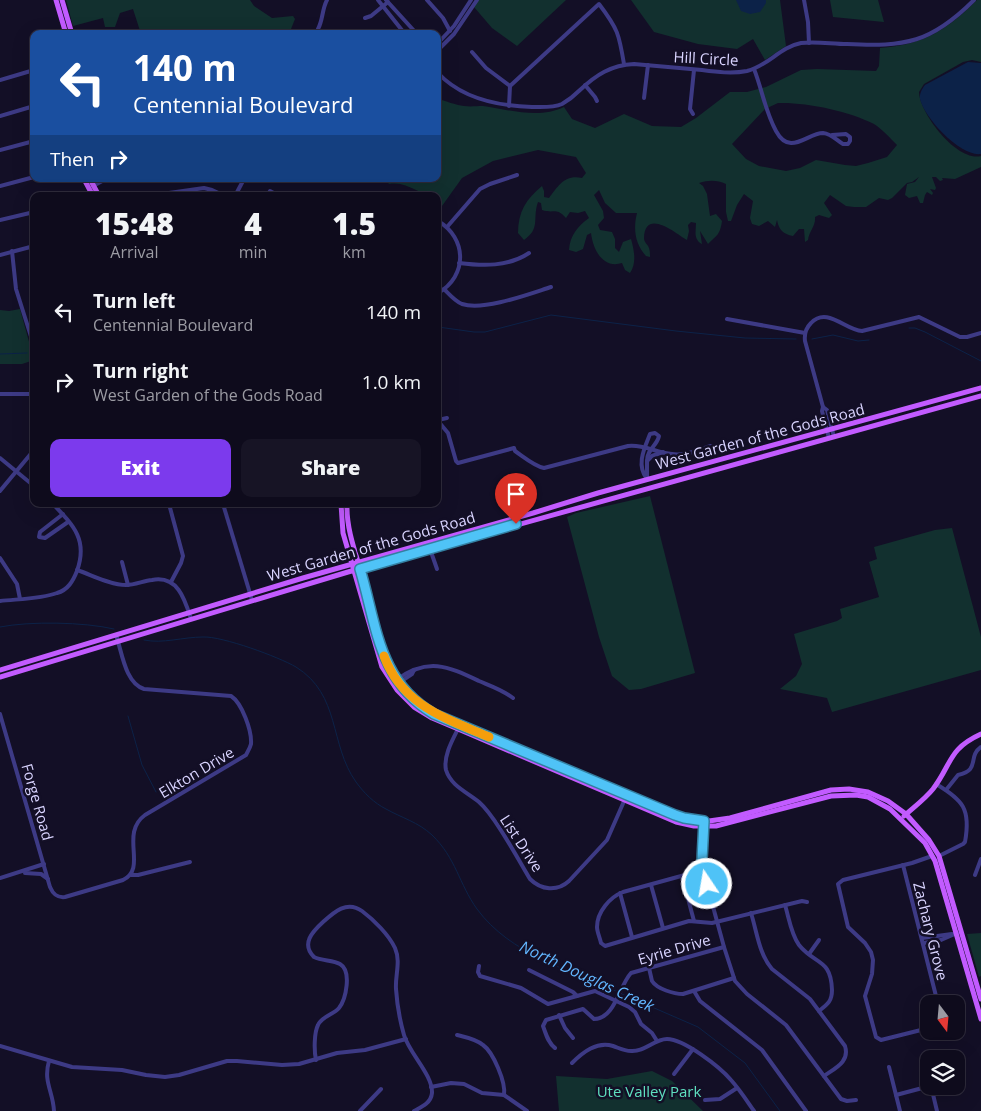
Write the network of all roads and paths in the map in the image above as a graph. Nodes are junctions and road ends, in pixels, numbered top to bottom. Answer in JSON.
{"nodes":[{"id":1,"x":56,"y":0,"type":"edge"},
{"id":2,"x":62,"y":0,"type":"edge"},
{"id":3,"x":327,"y":0,"type":"edge"},
{"id":4,"x":378,"y":0,"type":"edge"},
{"id":5,"x":427,"y":0,"type":"edge"},
{"id":6,"x":471,"y":0,"type":"edge"},
{"id":7,"x":477,"y":0,"type":"edge"},
{"id":8,"x":804,"y":0,"type":"edge"},
{"id":9,"x":974,"y":0,"type":"edge"},
{"id":10,"x":387,"y":1,"type":"edge"},
{"id":11,"x":383,"y":6,"type":"junction"},
{"id":12,"x":365,"y":18,"type":"dead end"},
{"id":13,"x":318,"y":29,"type":"dead end"},
{"id":14,"x":65,"y":30,"type":"edge"},
{"id":15,"x":73,"y":30,"type":"edge"},
{"id":16,"x":402,"y":30,"type":"edge"},
{"id":17,"x":413,"y":30,"type":"edge"},
{"id":18,"x":452,"y":33,"type":"junction"},
{"id":19,"x":441,"y":41,"type":"edge"},
{"id":20,"x":809,"y":43,"type":"junction"},
{"id":21,"x":441,"y":46,"type":"edge"},
{"id":22,"x":472,"y":52,"type":"dead end"},
{"id":23,"x":624,"y":64,"type":"junction"},
{"id":24,"x":648,"y":65,"type":"junction"},
{"id":25,"x":754,"y":68,"type":"junction"},
{"id":26,"x":694,"y":70,"type":"junction"},
{"id":27,"x":8,"y":71,"type":"dead end"},
{"id":28,"x":30,"y":71,"type":"edge"},
{"id":29,"x":441,"y":76,"type":"edge"},
{"id":30,"x":10,"y":77,"type":"junction"},
{"id":31,"x":0,"y":80,"type":"edge"},
{"id":32,"x":585,"y":85,"type":"junction"},
{"id":33,"x":510,"y":86,"type":"junction"},
{"id":34,"x":644,"y":98,"type":"dead end"},
{"id":35,"x":597,"y":101,"type":"dead end"},
{"id":36,"x":509,"y":106,"type":"junction"},
{"id":37,"x":30,"y":107,"type":"edge"},
{"id":38,"x":693,"y":114,"type":"dead end"},
{"id":39,"x":0,"y":116,"type":"edge"},
{"id":40,"x":832,"y":135,"type":"junction"},
{"id":41,"x":30,"y":142,"type":"edge"},
{"id":42,"x":0,"y":150,"type":"edge"},
{"id":43,"x":517,"y":176,"type":"dead end"},
{"id":44,"x":30,"y":178,"type":"edge"},
{"id":45,"x":91,"y":182,"type":"edge"},
{"id":46,"x":100,"y":182,"type":"edge"},
{"id":47,"x":0,"y":186,"type":"edge"},
{"id":48,"x":93,"y":186,"type":"junction"},
{"id":49,"x":97,"y":192,"type":"edge"},
{"id":50,"x":176,"y":192,"type":"edge"},
{"id":51,"x":216,"y":192,"type":"edge"},
{"id":52,"x":30,"y":213,"type":"edge"},
{"id":53,"x":0,"y":220,"type":"edge"},
{"id":54,"x":441,"y":223,"type":"edge"},
{"id":55,"x":446,"y":227,"type":"junction"},
{"id":56,"x":30,"y":247,"type":"edge"},
{"id":57,"x":12,"y":251,"type":"junction"},
{"id":58,"x":529,"y":253,"type":"dead end"},
{"id":59,"x":0,"y":255,"type":"edge"},
{"id":60,"x":459,"y":263,"type":"junction"},
{"id":61,"x":551,"y":287,"type":"dead end"},
{"id":62,"x":444,"y":289,"type":"junction"},
{"id":63,"x":441,"y":291,"type":"edge"},
{"id":64,"x":727,"y":319,"type":"dead end"},
{"id":65,"x":28,"y":325,"type":"joint"},
{"id":66,"x":30,"y":332,"type":"edge"},
{"id":67,"x":805,"y":333,"type":"junction"},
{"id":68,"x":981,"y":333,"type":"edge"},
{"id":69,"x":981,"y":388,"type":"edge"},
{"id":70,"x":3,"y":393,"type":"edge"},
{"id":71,"x":30,"y":394,"type":"edge"},
{"id":72,"x":981,"y":396,"type":"edge"},
{"id":73,"x":447,"y":418,"type":"dead end"},
{"id":74,"x":441,"y":420,"type":"edge"},
{"id":75,"x":441,"y":425,"type":"edge"},
{"id":76,"x":830,"y":430,"type":"junction"},
{"id":77,"x":832,"y":438,"type":"junction"},
{"id":78,"x":711,"y":446,"type":"dead end"},
{"id":79,"x":646,"y":447,"type":"junction"},
{"id":80,"x":651,"y":448,"type":"junction"},
{"id":81,"x":663,"y":452,"type":"junction"},
{"id":82,"x":30,"y":455,"type":"edge"},
{"id":83,"x":0,"y":458,"type":"edge"},
{"id":84,"x":647,"y":461,"type":"junction"},
{"id":85,"x":17,"y":472,"type":"junction"},
{"id":86,"x":647,"y":479,"type":"junction"},
{"id":87,"x":30,"y":483,"type":"edge"},
{"id":88,"x":0,"y":491,"type":"edge"},
{"id":89,"x":56,"y":507,"type":"edge"},
{"id":90,"x":170,"y":507,"type":"edge"},
{"id":91,"x":224,"y":507,"type":"edge"},
{"id":92,"x":341,"y":507,"type":"edge"},
{"id":93,"x":347,"y":507,"type":"edge"},
{"id":94,"x":532,"y":513,"type":"junction"},
{"id":95,"x":63,"y":514,"type":"junction"},
{"id":96,"x":68,"y":522,"type":"junction"},
{"id":97,"x":479,"y":535,"type":"junction"},
{"id":98,"x":430,"y":549,"type":"junction"},
{"id":99,"x":0,"y":558,"type":"edge"},
{"id":100,"x":122,"y":562,"type":"dead end"},
{"id":101,"x":358,"y":562,"type":"junction"},
{"id":102,"x":352,"y":564,"type":"junction"},
{"id":103,"x":360,"y":569,"type":"junction"},
{"id":104,"x":437,"y":569,"type":"dead end"},
{"id":105,"x":77,"y":570,"type":"junction"},
{"id":106,"x":354,"y":570,"type":"junction"},
{"id":107,"x":171,"y":582,"type":"junction"},
{"id":108,"x":128,"y":585,"type":"junction"},
{"id":109,"x":250,"y":594,"type":"junction"},
{"id":110,"x":20,"y":599,"type":"junction"},
{"id":111,"x":252,"y":600,"type":"junction"},
{"id":112,"x":0,"y":601,"type":"edge"},
{"id":113,"x":189,"y":613,"type":"junction"},
{"id":114,"x":191,"y":619,"type":"junction"},
{"id":115,"x":116,"y":635,"type":"junction"},
{"id":116,"x":118,"y":642,"type":"junction"},
{"id":117,"x":0,"y":670,"type":"edge"},
{"id":118,"x":0,"y":677,"type":"edge"},
{"id":119,"x":395,"y":683,"type":"junction"},
{"id":120,"x":513,"y":698,"type":"dead end"},
{"id":121,"x":0,"y":714,"type":"edge"},
{"id":122,"x":459,"y":727,"type":"junction"},
{"id":123,"x":981,"y":734,"type":"edge"},
{"id":124,"x":981,"y":747,"type":"edge"},
{"id":125,"x":518,"y":754,"type":"junction"},
{"id":126,"x":558,"y":765,"type":"junction"},
{"id":127,"x":936,"y":784,"type":"junction"},
{"id":128,"x":946,"y":790,"type":"junction"},
{"id":129,"x":626,"y":798,"type":"junction"},
{"id":130,"x":904,"y":816,"type":"junction"},
{"id":131,"x":703,"y":824,"type":"junction"},
{"id":132,"x":936,"y":856,"type":"junction"},
{"id":133,"x":981,"y":859,"type":"edge"},
{"id":134,"x":190,"y":862,"type":"dead end"},
{"id":135,"x":44,"y":864,"type":"junction"},
{"id":136,"x":903,"y":865,"type":"junction"},
{"id":137,"x":703,"y":870,"type":"junction"},
{"id":138,"x":131,"y":875,"type":"junction"},
{"id":139,"x":975,"y":875,"type":"dead end"},
{"id":140,"x":8,"y":876,"type":"junction"},
{"id":141,"x":682,"y":876,"type":"junction"},
{"id":142,"x":0,"y":878,"type":"edge"},
{"id":143,"x":49,"y":881,"type":"junction"},
{"id":144,"x":651,"y":885,"type":"junction"},
{"id":145,"x":620,"y":893,"type":"junction"},
{"id":146,"x":807,"y":902,"type":"dead end"},
{"id":147,"x":785,"y":905,"type":"junction"},
{"id":148,"x":751,"y":913,"type":"junction"},
{"id":149,"x":694,"y":922,"type":"junction"},
{"id":150,"x":717,"y":922,"type":"junction"},
{"id":151,"x":663,"y":928,"type":"junction"},
{"id":152,"x":959,"y":933,"type":"junction"},
{"id":153,"x":632,"y":937,"type":"junction"},
{"id":154,"x":819,"y":940,"type":"dead end"},
{"id":155,"x":923,"y":941,"type":"junction"},
{"id":156,"x":724,"y":946,"type":"junction"},
{"id":157,"x":809,"y":954,"type":"junction"},
{"id":158,"x":479,"y":966,"type":"dead end"},
{"id":159,"x":649,"y":968,"type":"junction"},
{"id":160,"x":529,"y":970,"type":"dead end"},
{"id":161,"x":734,"y":978,"type":"junction"},
{"id":162,"x":694,"y":990,"type":"junction"},
{"id":163,"x":936,"y":995,"type":"edge"},
{"id":164,"x":577,"y":996,"type":"junction"},
{"id":165,"x":618,"y":996,"type":"junction"},
{"id":166,"x":981,"y":999,"type":"edge"},
{"id":167,"x":819,"y":1011,"type":"junction"},
{"id":168,"x":559,"y":1015,"type":"junction"},
{"id":169,"x":981,"y":1019,"type":"edge"},
{"id":170,"x":920,"y":1030,"type":"edge"},
{"id":171,"x":457,"y":1035,"type":"dead end"},
{"id":172,"x":573,"y":1038,"type":"dead end"},
{"id":173,"x":406,"y":1039,"type":"junction"},
{"id":174,"x":657,"y":1041,"type":"junction"},
{"id":175,"x":0,"y":1046,"type":"edge"},
{"id":176,"x":555,"y":1048,"type":"dead end"},
{"id":177,"x":693,"y":1049,"type":"junction"},
{"id":178,"x":316,"y":1060,"type":"junction"},
{"id":179,"x":49,"y":1061,"type":"junction"},
{"id":180,"x":572,"y":1063,"type":"dead end"},
{"id":181,"x":889,"y":1068,"type":"dead end"},
{"id":182,"x":674,"y":1074,"type":"dead end"},
{"id":183,"x":824,"y":1076,"type":"junction"},
{"id":184,"x":431,"y":1087,"type":"junction"},
{"id":185,"x":737,"y":1088,"type":"junction"},
{"id":186,"x":381,"y":1089,"type":"dead end"},
{"id":187,"x":920,"y":1089,"type":"edge"},
{"id":188,"x":504,"y":1094,"type":"junction"},
{"id":189,"x":896,"y":1095,"type":"junction"},
{"id":190,"x":933,"y":1095,"type":"edge"},
{"id":191,"x":704,"y":1100,"type":"dead end"},
{"id":192,"x":856,"y":1100,"type":"dead end"},
{"id":193,"x":54,"y":1111,"type":"edge"},
{"id":194,"x":360,"y":1111,"type":"edge"},
{"id":195,"x":414,"y":1111,"type":"edge"},
{"id":196,"x":528,"y":1111,"type":"edge"},
{"id":197,"x":754,"y":1111,"type":"edge"},
{"id":198,"x":806,"y":1111,"type":"edge"},
{"id":199,"x":900,"y":1111,"type":"edge"},
{"id":200,"x":937,"y":1111,"type":"edge"}],
"edges":[{"from":1,"to":14,"type":"main road"},
{"from":2,"to":15,"type":"main road"},
{"from":3,"to":13,"type":"street"},
{"from":4,"to":11,"type":"street"},
{"from":5,"to":18,"type":"street"},
{"from":6,"to":18,"type":"street"},
{"from":7,"to":18,"type":"street"},
{"from":8,"to":20,"type":"street"},
{"from":9,"to":20,"type":"street","name":"Hill Circle"},
{"from":10,"to":11,"type":"street"},
{"from":10,"to":17,"type":"street"},
{"from":11,"to":12,"type":"street"},
{"from":11,"to":16,"type":"street"},
{"from":18,"to":19,"type":"street"},
{"from":18,"to":21,"type":"street"},
{"from":20,"to":25,"type":"street","name":"Hill Circle"},
{"from":22,"to":33,"type":"street"},
{"from":23,"to":24,"type":"street","name":"Hill Circle"},
{"from":23,"to":32,"type":"street","name":"Hill Circle"},
{"from":23,"to":33,"type":"street"},
{"from":24,"to":26,"type":"street","name":"Hill Circle"},
{"from":24,"to":34,"type":"street"},
{"from":25,"to":26,"type":"street","name":"Hill Circle"},
{"from":25,"to":40,"type":"street"},
{"from":26,"to":38,"type":"street"},
{"from":27,"to":30,"type":"street"},
{"from":28,"to":30,"type":"street"},
{"from":29,"to":36,"type":"street","name":"Hill Circle"},
{"from":30,"to":31,"type":"street"},
{"from":32,"to":35,"type":"street"},
{"from":32,"to":36,"type":"street","name":"Hill Circle"},
{"from":33,"to":36,"type":"street"},
{"from":37,"to":39,"type":"street"},
{"from":40,"to":40,"type":"street"},
{"from":41,"to":42,"type":"street"},
{"from":43,"to":55,"type":"street"},
{"from":44,"to":47,"type":"street"},
{"from":45,"to":48,"type":"main road"},
{"from":46,"to":48,"type":"street"},
{"from":48,"to":49,"type":"main road"},
{"from":50,"to":51,"type":"street"},
{"from":52,"to":53,"type":"street"},
{"from":54,"to":55,"type":"street"},
{"from":55,"to":60,"type":"street"},
{"from":56,"to":57,"type":"street"},
{"from":57,"to":59,"type":"street"},
{"from":57,"to":65,"type":"street"},
{"from":58,"to":60,"type":"street"},
{"from":60,"to":62,"type":"street"},
{"from":61,"to":62,"type":"street"},
{"from":62,"to":63,"type":"street"},
{"from":64,"to":67,"type":"street"},
{"from":65,"to":66,"type":"street"},
{"from":67,"to":68,"type":"street"},
{"from":67,"to":76,"type":"street"},
{"from":69,"to":76,"type":"main road","name":"West Garden of the Gods Road"},
{"from":70,"to":71,"type":"street"},
{"from":72,"to":77,"type":"main road","name":"West Garden of the Gods Road"},
{"from":73,"to":74,"type":"street"},
{"from":75,"to":79,"type":"street"},
{"from":76,"to":77,"type":"street"},
{"from":76,"to":86,"type":"main road","name":"West Garden of the Gods Road"},
{"from":77,"to":97,"type":"main road","name":"West Garden of the Gods Road"},
{"from":78,"to":81,"type":"street"},
{"from":79,"to":80,"type":"street"},
{"from":79,"to":80,"type":"street"},
{"from":79,"to":86,"type":"street"},
{"from":80,"to":81,"type":"street"},
{"from":80,"to":84,"type":"street"},
{"from":81,"to":84,"type":"street"},
{"from":82,"to":85,"type":"street"},
{"from":83,"to":85,"type":"street"},
{"from":84,"to":86,"type":"street"},
{"from":85,"to":87,"type":"street"},
{"from":85,"to":88,"type":"street"},
{"from":86,"to":94,"type":"main road","name":"West Garden of the Gods Road"},
{"from":89,"to":95,"type":"street"},
{"from":90,"to":107,"type":"street"},
{"from":91,"to":109,"type":"street"},
{"from":92,"to":102,"type":"main road"},
{"from":93,"to":101,"type":"main road"},
{"from":94,"to":97,"type":"main road"},
{"from":94,"to":101,"type":"main road","name":"West Garden of the Gods Road"},
{"from":95,"to":96,"type":"street"},
{"from":95,"to":96,"type":"street"},
{"from":96,"to":105,"type":"street"},
{"from":97,"to":98,"type":"main road","name":"West Garden of the Gods Road"},
{"from":98,"to":103,"type":"main road","name":"West Garden of the Gods Road"},
{"from":98,"to":104,"type":"street"},
{"from":99,"to":110,"type":"street"},
{"from":100,"to":108,"type":"street"},
{"from":101,"to":102,"type":"main road","name":"West Garden of the Gods Road"},
{"from":101,"to":103,"type":"main road"},
{"from":102,"to":106,"type":"main road"},
{"from":102,"to":109,"type":"main road","name":"West Garden of the Gods Road"},
{"from":103,"to":106,"type":"main road","name":"West Garden of the Gods Road"},
{"from":103,"to":119,"type":"main road"},
{"from":105,"to":108,"type":"street"},
{"from":105,"to":110,"type":"street"},
{"from":106,"to":111,"type":"main road","name":"West Garden of the Gods Road"},
{"from":106,"to":119,"type":"main road"},
{"from":107,"to":108,"type":"street"},
{"from":107,"to":113,"type":"street"},
{"from":109,"to":111,"type":"street"},
{"from":109,"to":113,"type":"main road","name":"West Garden of the Gods Road"},
{"from":110,"to":112,"type":"street"},
{"from":111,"to":114,"type":"main road","name":"West Garden of the Gods Road"},
{"from":113,"to":114,"type":"street"},
{"from":113,"to":115,"type":"main road","name":"West Garden of the Gods Road"},
{"from":114,"to":116,"type":"main road","name":"West Garden of the Gods Road"},
{"from":115,"to":116,"type":"street","name":"Elkton Drive"},
{"from":115,"to":117,"type":"main road","name":"West Garden of the Gods Road"},
{"from":116,"to":118,"type":"main road","name":"West Garden of the Gods Road"},
{"from":116,"to":138,"type":"street","name":"Elkton Drive"},
{"from":119,"to":120,"type":"street"},
{"from":119,"to":122,"type":"main road"},
{"from":121,"to":135,"type":"street","name":"Forge Road"},
{"from":122,"to":125,"type":"main road"},
{"from":122,"to":126,"type":"main road"},
{"from":122,"to":129,"type":"street","name":"List Drive"},
{"from":123,"to":127,"type":"main road"},
{"from":124,"to":128,"type":"street"},
{"from":125,"to":126,"type":"main road"},
{"from":125,"to":129,"type":"main road"},
{"from":126,"to":129,"type":"main road"},
{"from":127,"to":128,"type":"street"},
{"from":127,"to":130,"type":"main road"},
{"from":128,"to":132,"type":"street"},
{"from":129,"to":131,"type":"main road"},
{"from":130,"to":131,"type":"main road"},
{"from":130,"to":132,"type":"main road"},
{"from":131,"to":137,"type":"street"},
{"from":132,"to":136,"type":"street"},
{"from":132,"to":152,"type":"main road"},
{"from":133,"to":139,"type":"street"},
{"from":134,"to":138,"type":"street"},
{"from":135,"to":140,"type":"street"},
{"from":135,"to":143,"type":"street","name":"Forge Road"},
{"from":136,"to":155,"type":"street","name":"Zachary Grove"},
{"from":136,"to":170,"type":"street"},
{"from":137,"to":141,"type":"street"},
{"from":137,"to":150,"type":"street"},
{"from":138,"to":143,"type":"street","name":"Forge Road"},
{"from":140,"to":142,"type":"street"},
{"from":140,"to":143,"type":"street"},
{"from":141,"to":144,"type":"street"},
{"from":141,"to":149,"type":"street"},
{"from":144,"to":145,"type":"street"},
{"from":144,"to":151,"type":"street"},
{"from":145,"to":153,"type":"street"},
{"from":145,"to":153,"type":"street"},
{"from":146,"to":147,"type":"street"},
{"from":147,"to":148,"type":"street"},
{"from":147,"to":157,"type":"street"},
{"from":148,"to":150,"type":"street"},
{"from":148,"to":167,"type":"street"},
{"from":149,"to":150,"type":"street"},
{"from":149,"to":151,"type":"street"},
{"from":150,"to":156,"type":"street"},
{"from":151,"to":153,"type":"street"},
{"from":152,"to":155,"type":"street"},
{"from":152,"to":166,"type":"main road"},
{"from":152,"to":169,"type":"main road"},
{"from":154,"to":157,"type":"street"},
{"from":155,"to":163,"type":"street","name":"Zachary Grove"},
{"from":156,"to":159,"type":"street","name":"Eyrie Drive"},
{"from":156,"to":161,"type":"street"},
{"from":157,"to":167,"type":"street"},
{"from":158,"to":164,"type":"street"},
{"from":159,"to":162,"type":"street"},
{"from":159,"to":165,"type":"street","name":"Eyrie Drive"},
{"from":160,"to":164,"type":"street"},
{"from":161,"to":162,"type":"street"},
{"from":161,"to":183,"type":"street"},
{"from":162,"to":198,"type":"street"},
{"from":164,"to":165,"type":"street"},
{"from":165,"to":168,"type":"street","name":"Eyrie Drive"},
{"from":165,"to":174,"type":"street"},
{"from":167,"to":183,"type":"street"},
{"from":168,"to":172,"type":"street"},
{"from":168,"to":176,"type":"street"},
{"from":171,"to":188,"type":"street"},
{"from":173,"to":178,"type":"street"},
{"from":173,"to":178,"type":"street"},
{"from":173,"to":184,"type":"street"},
{"from":174,"to":177,"type":"street"},
{"from":174,"to":180,"type":"street"},
{"from":175,"to":179,"type":"street"},
{"from":177,"to":182,"type":"street"},
{"from":177,"to":185,"type":"street"},
{"from":178,"to":179,"type":"street"},
{"from":179,"to":193,"type":"street"},
{"from":181,"to":189,"type":"street"},
{"from":183,"to":192,"type":"street"},
{"from":184,"to":188,"type":"street"},
{"from":184,"to":195,"type":"street"},
{"from":185,"to":191,"type":"street"},
{"from":185,"to":197,"type":"street"},
{"from":186,"to":194,"type":"street"},
{"from":187,"to":189,"type":"street"},
{"from":188,"to":196,"type":"street"},
{"from":189,"to":199,"type":"street"},
{"from":190,"to":200,"type":"street"}]}
